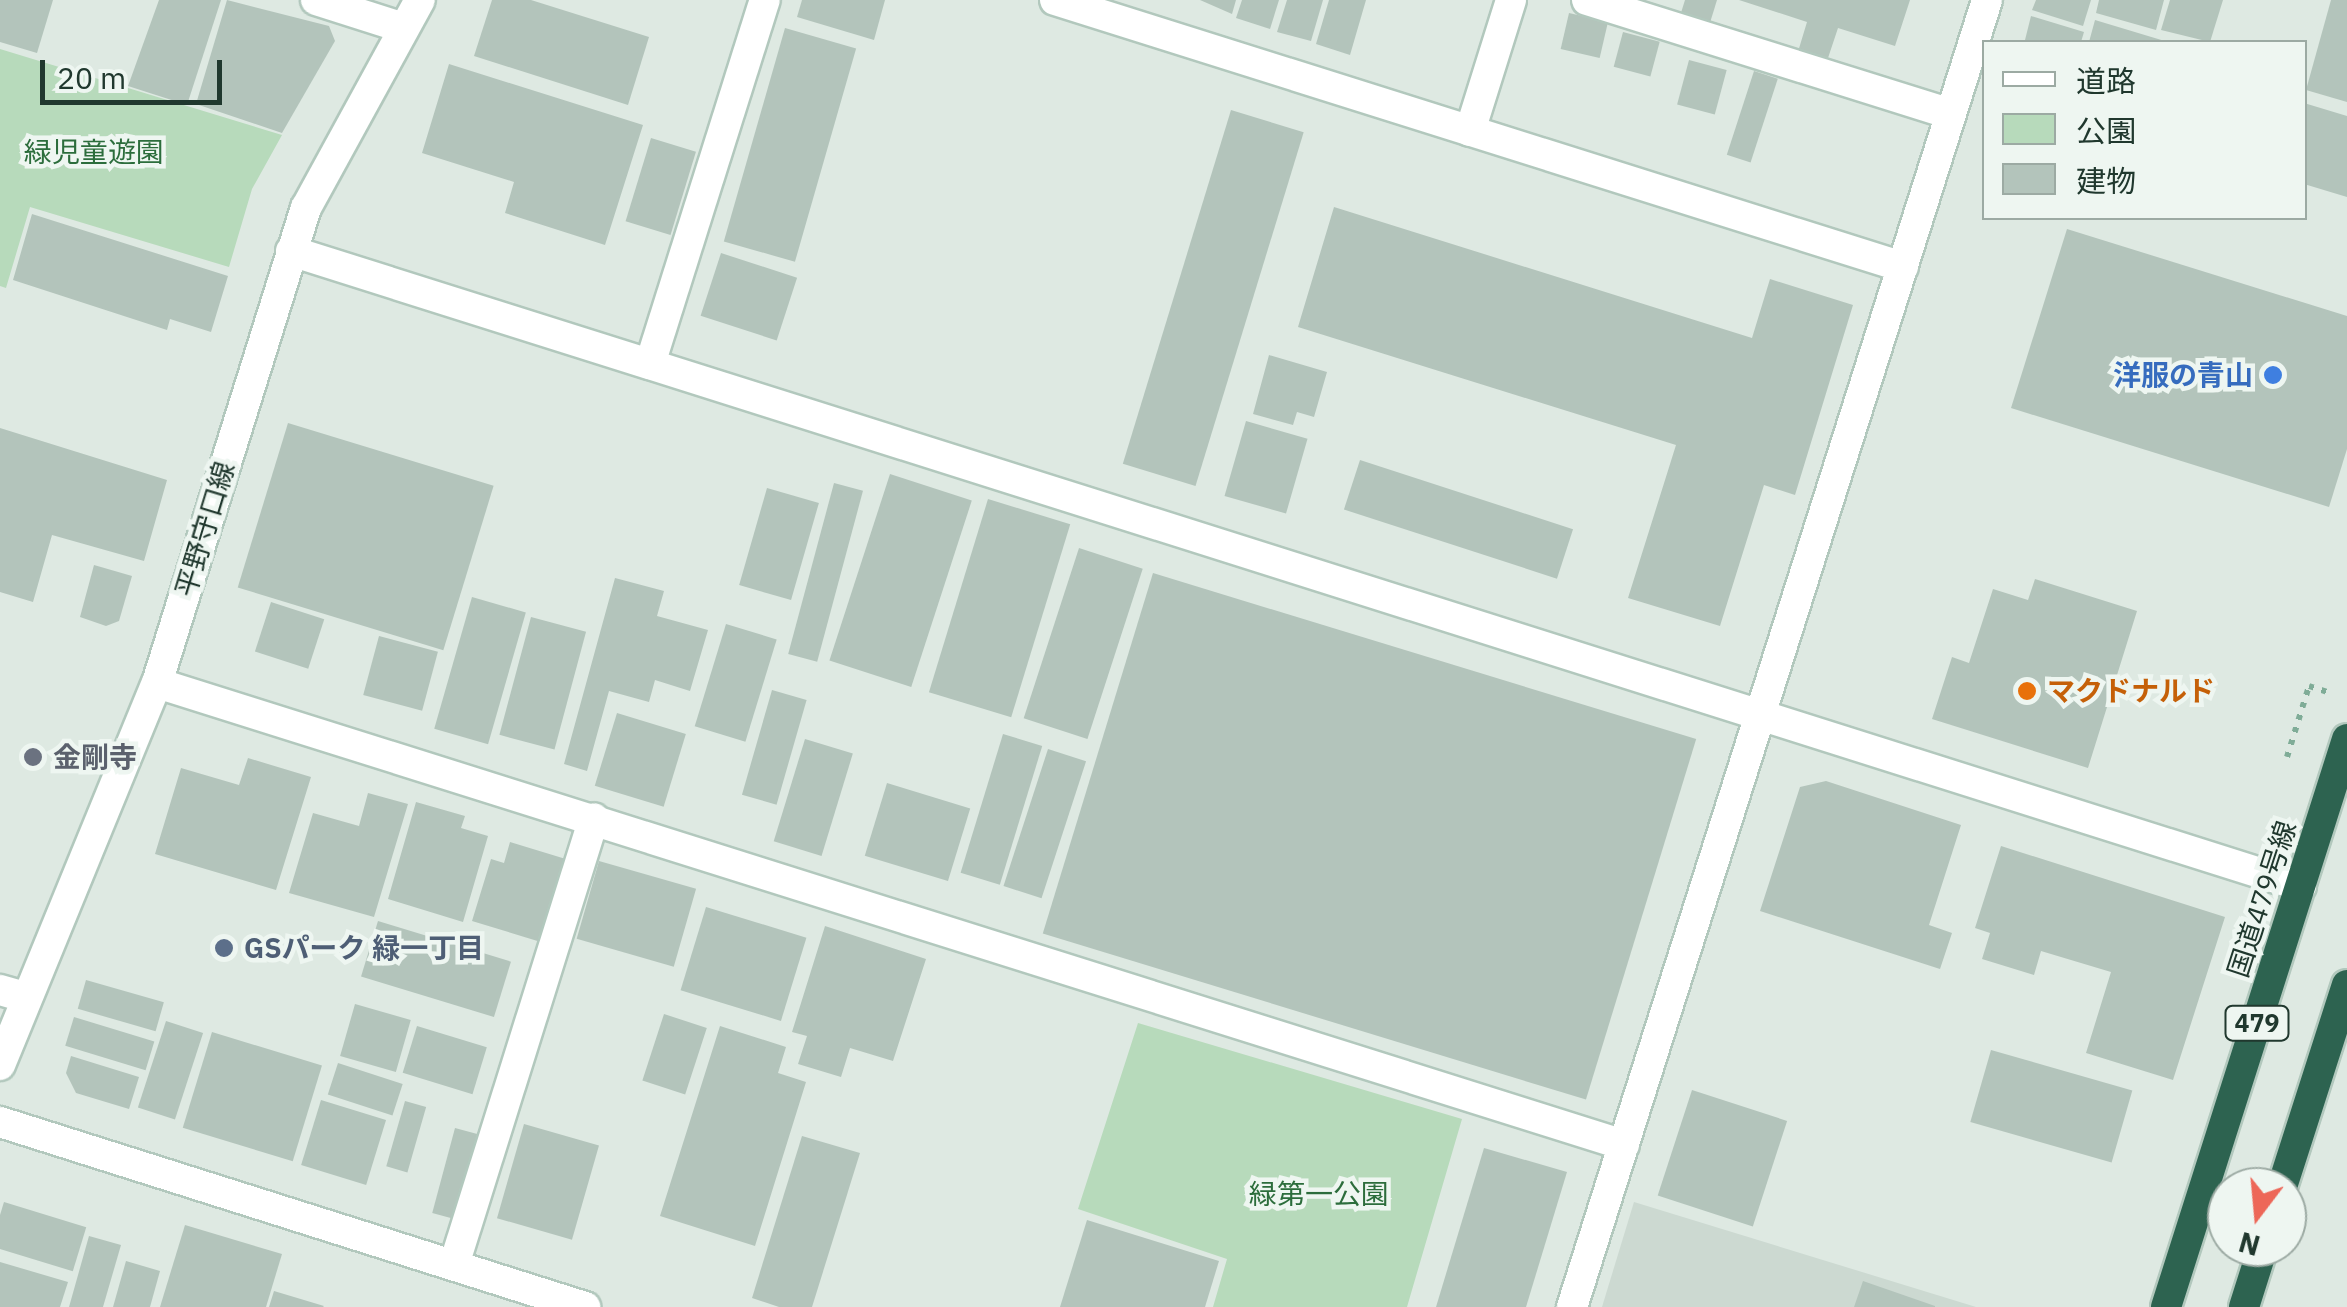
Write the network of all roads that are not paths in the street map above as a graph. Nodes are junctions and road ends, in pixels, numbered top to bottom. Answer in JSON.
{"nodes":[{"id":1,"x":316,"y":0,"type":"edge"},
{"id":2,"x":420,"y":0,"type":"edge"},
{"id":3,"x":765,"y":0,"type":"edge"},
{"id":4,"x":1056,"y":0,"type":"edge"},
{"id":5,"x":1511,"y":0,"type":"edge"},
{"id":6,"x":1587,"y":0,"type":"edge"},
{"id":7,"x":1986,"y":0,"type":"edge"},
{"id":8,"x":404,"y":28,"type":"junction"},
{"id":9,"x":1950,"y":114,"type":"junction"},
{"id":10,"x":1470,"y":131,"type":"junction"},
{"id":11,"x":291,"y":251,"type":"junction"},
{"id":12,"x":1902,"y":266,"type":"junction"},
{"id":13,"x":650,"y":364,"type":"junction"},
{"id":14,"x":158,"y":684,"type":"junction"},
{"id":15,"x":1758,"y":718,"type":"junction"},
{"id":16,"x":2347,"y":739,"type":"edge"},
{"id":17,"x":594,"y":818,"type":"junction"},
{"id":18,"x":2300,"y":886,"type":"junction"},
{"id":19,"x":2347,"y":985,"type":"edge"},
{"id":20,"x":12,"y":994,"type":"edge"},
{"id":21,"x":0,"y":1064,"type":"edge"},
{"id":22,"x":0,"y":1122,"type":"edge"},
{"id":23,"x":1624,"y":1145,"type":"junction"},
{"id":24,"x":2288,"y":1167,"type":"edge"},
{"id":25,"x":454,"y":1265,"type":"junction"},
{"id":26,"x":2257,"y":1267,"type":"edge"},
{"id":27,"x":585,"y":1307,"type":"edge"},
{"id":28,"x":1572,"y":1307,"type":"edge"},
{"id":29,"x":2166,"y":1307,"type":"edge"},
{"id":30,"x":2244,"y":1307,"type":"edge"}],
"edges":[{"from":1,"to":8,"type":"street"},
{"from":2,"to":8,"type":"street","name":"平野守口線"},
{"from":3,"to":13,"type":"street"},
{"from":4,"to":10,"type":"street"},
{"from":5,"to":10,"type":"street"},
{"from":6,"to":9,"type":"street"},
{"from":7,"to":9,"type":"street"},
{"from":8,"to":11,"type":"street","name":"平野守口線"},
{"from":9,"to":12,"type":"street"},
{"from":10,"to":12,"type":"street"},
{"from":11,"to":13,"type":"street"},
{"from":11,"to":14,"type":"street","name":"平野守口線"},
{"from":12,"to":15,"type":"street"},
{"from":13,"to":15,"type":"street"},
{"from":14,"to":17,"type":"street"},
{"from":14,"to":20,"type":"street","name":"平野守口線"},
{"from":15,"to":18,"type":"street"},
{"from":15,"to":23,"type":"street"},
{"from":16,"to":18,"type":"highway","name":"国道479号線","number":"479"},
{"from":17,"to":23,"type":"street"},
{"from":17,"to":25,"type":"street"},
{"from":18,"to":29,"type":"highway","name":"国道479号線","number":"479"},
{"from":19,"to":24,"type":"highway","number":"479"},
{"from":20,"to":21,"type":"street","name":"平野守口線"},
{"from":22,"to":25,"type":"street"},
{"from":23,"to":28,"type":"street"},
{"from":25,"to":27,"type":"street"},
{"from":26,"to":30,"type":"highway"}]}
